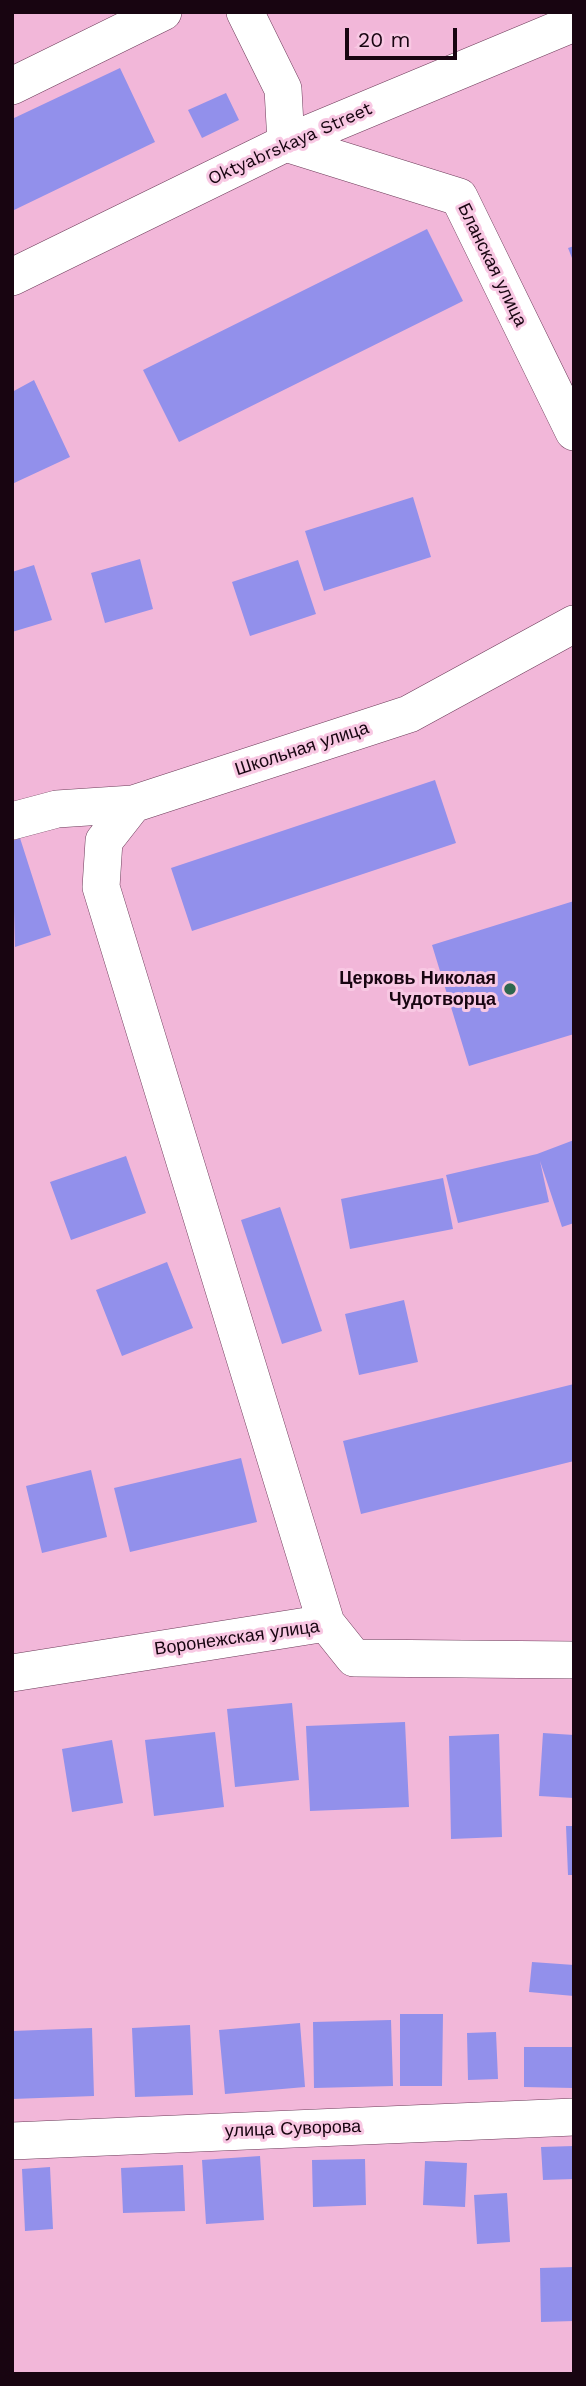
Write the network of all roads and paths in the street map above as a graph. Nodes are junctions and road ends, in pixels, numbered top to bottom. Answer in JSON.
{"nodes":[{"id":1,"x":163,"y":12,"type":"edge"},
{"id":2,"x":245,"y":12,"type":"edge"},
{"id":3,"x":574,"y":23,"type":"edge"},
{"id":4,"x":13,"y":83,"type":"edge"},
{"id":5,"x":286,"y":143,"type":"junction"},
{"id":6,"x":12,"y":277,"type":"edge"},
{"id":7,"x":574,"y":432,"type":"edge"},
{"id":8,"x":574,"y":624,"type":"edge"},
{"id":9,"x":133,"y":804,"type":"junction"},
{"id":10,"x":12,"y":821,"type":"edge"},
{"id":11,"x":326,"y":1623,"type":"junction"},
{"id":12,"x":574,"y":1660,"type":"edge"},
{"id":13,"x":12,"y":1673,"type":"edge"},
{"id":14,"x":574,"y":2117,"type":"edge"},
{"id":15,"x":12,"y":2141,"type":"edge"}],
"edges":[{"from":1,"to":4,"type":"street"},
{"from":2,"to":5,"type":"street"},
{"from":3,"to":5,"type":"street","name":"Oktyabrskaya Street"},
{"from":5,"to":6,"type":"street","name":"Oktyabrskaya Street"},
{"from":5,"to":7,"type":"street","name":"Бланская улица"},
{"from":8,"to":9,"type":"street","name":"Школьная улица"},
{"from":9,"to":10,"type":"street","name":"Школьная улица"},
{"from":9,"to":11,"type":"street"},
{"from":11,"to":12,"type":"street","name":"Воронежская улица"},
{"from":11,"to":13,"type":"street","name":"Воронежская улица"},
{"from":14,"to":15,"type":"street","name":"улица Суворова"}]}
